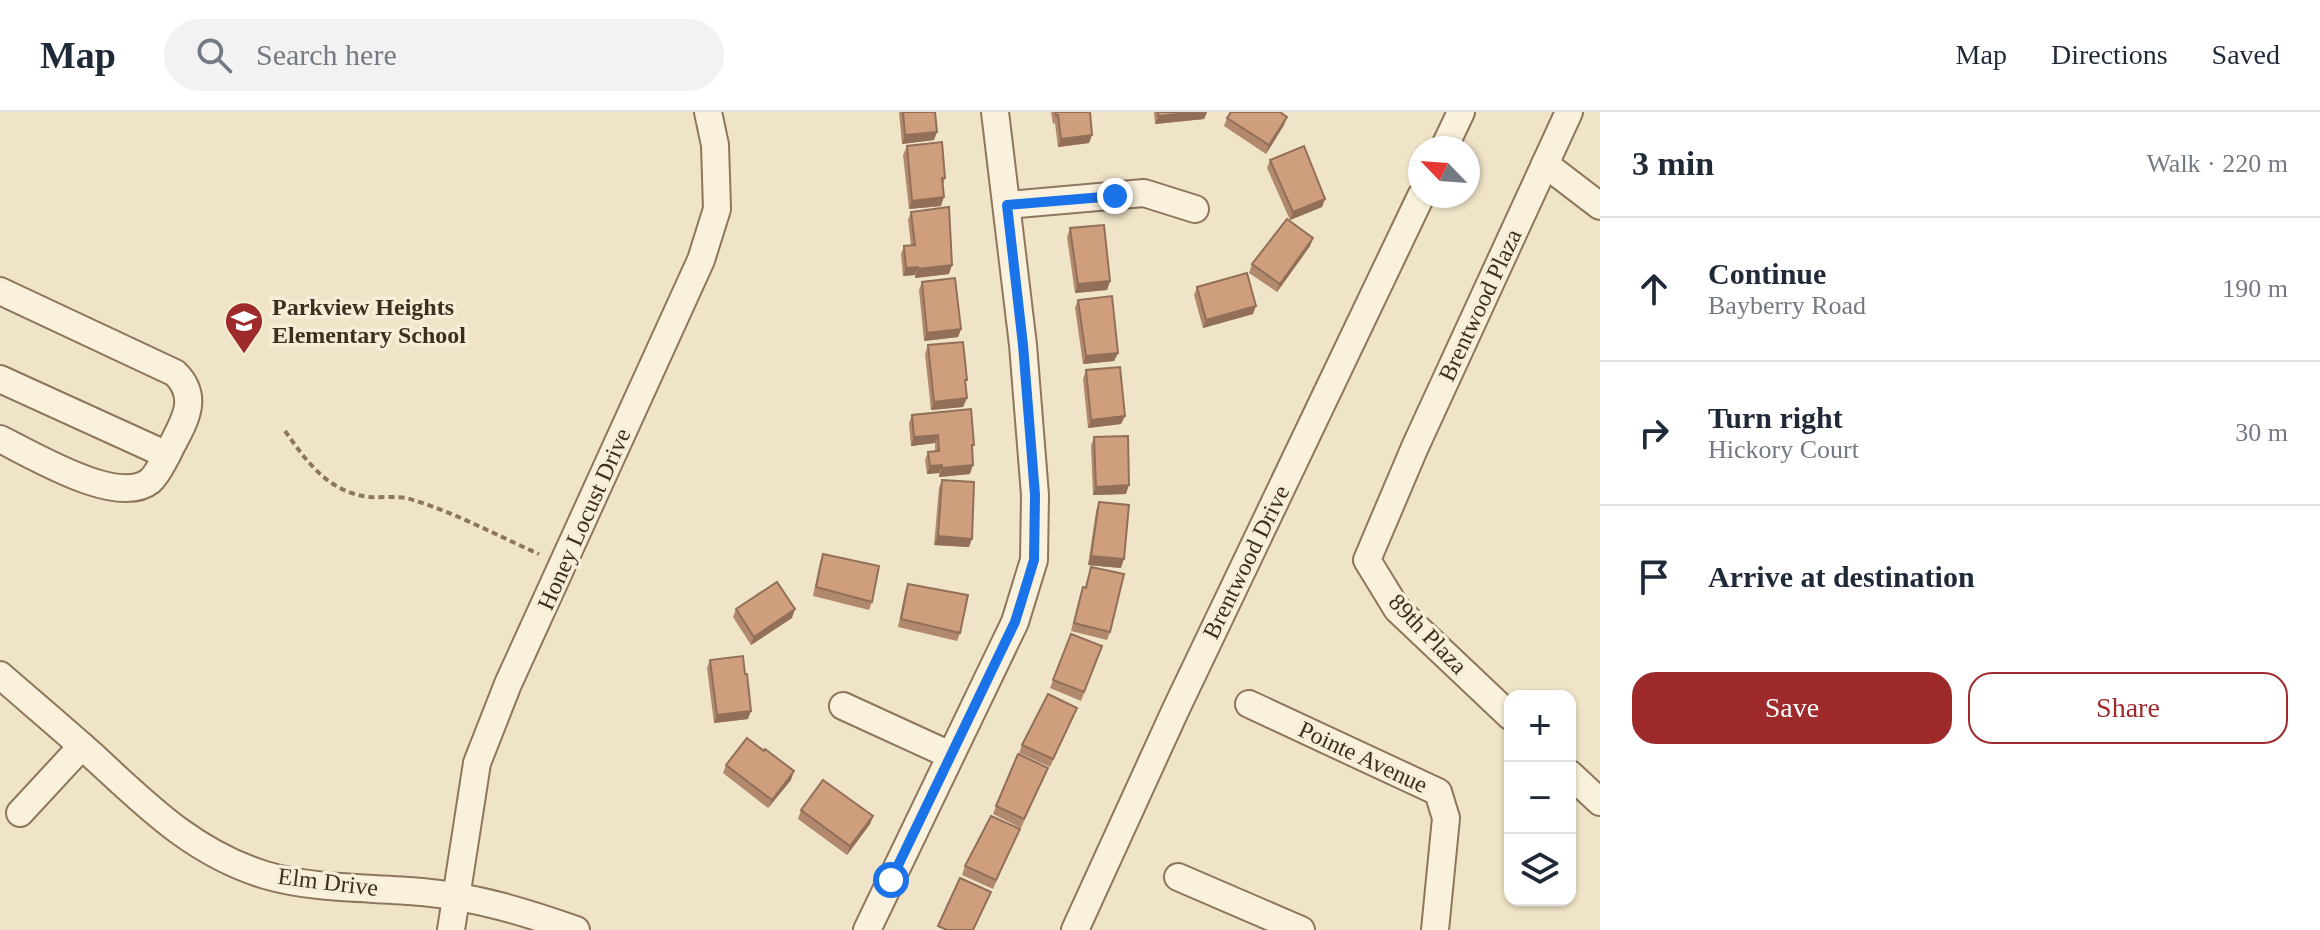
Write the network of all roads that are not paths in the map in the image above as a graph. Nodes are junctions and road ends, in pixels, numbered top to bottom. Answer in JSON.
{"nodes":[{"id":1,"x":708,"y":112,"type":"edge"},
{"id":2,"x":995,"y":112,"type":"edge"},
{"id":3,"x":1461,"y":112,"type":"edge"},
{"id":4,"x":1569,"y":112,"type":"edge"},
{"id":5,"x":1450,"y":136,"type":"edge"},
{"id":6,"x":1545,"y":164,"type":"junction"},
{"id":7,"x":1007,"y":205,"type":"junction"},
{"id":8,"x":1600,"y":206,"type":"edge"},
{"id":9,"x":1415,"y":208,"type":"edge"},
{"id":10,"x":1195,"y":209,"type":"dead end"},
{"id":11,"x":0,"y":291,"type":"edge"},
{"id":12,"x":0,"y":379,"type":"edge"},
{"id":13,"x":0,"y":439,"type":"edge"},
{"id":14,"x":167,"y":455,"type":"junction"},
{"id":15,"x":1393,"y":498,"type":"joint"},
{"id":16,"x":0,"y":675,"type":"edge"},
{"id":17,"x":1249,"y":704,"type":"dead end"},
{"id":18,"x":843,"y":706,"type":"dead end"},
{"id":19,"x":1504,"y":710,"type":"edge"},
{"id":20,"x":82,"y":746,"type":"junction"},
{"id":21,"x":950,"y":755,"type":"junction"},
{"id":22,"x":1576,"y":780,"type":"edge"},
{"id":23,"x":1600,"y":802,"type":"edge"},
{"id":24,"x":20,"y":813,"type":"dead end"},
{"id":25,"x":1178,"y":877,"type":"dead end"},
{"id":26,"x":455,"y":897,"type":"junction"},
{"id":27,"x":451,"y":930,"type":"edge"},
{"id":28,"x":576,"y":930,"type":"edge"},
{"id":29,"x":867,"y":930,"type":"edge"},
{"id":30,"x":1075,"y":930,"type":"edge"},
{"id":31,"x":1301,"y":930,"type":"edge"},
{"id":32,"x":1435,"y":930,"type":"edge"}],
"edges":[{"from":1,"to":26,"type":"street","name":"Honey Locust Drive"},
{"from":2,"to":7,"type":"street"},
{"from":3,"to":5,"type":"street"},
{"from":4,"to":6,"type":"street","name":"Brentwood Plaza"},
{"from":6,"to":8,"type":"street"},
{"from":6,"to":15,"type":"street","name":"Brentwood Plaza"},
{"from":7,"to":10,"type":"street"},
{"from":7,"to":21,"type":"street"},
{"from":9,"to":30,"type":"street","name":"Brentwood Drive"},
{"from":11,"to":14,"type":"street"},
{"from":12,"to":14,"type":"street"},
{"from":13,"to":14,"type":"street"},
{"from":15,"to":19,"type":"street","name":"89th Plaza"},
{"from":16,"to":20,"type":"street","name":"Elm Drive"},
{"from":17,"to":32,"type":"street","name":"Pointe Avenue"},
{"from":18,"to":21,"type":"street"},
{"from":20,"to":24,"type":"street"},
{"from":20,"to":26,"type":"street","name":"Elm Drive"},
{"from":21,"to":29,"type":"street"},
{"from":22,"to":23,"type":"street"},
{"from":25,"to":31,"type":"street"},
{"from":26,"to":27,"type":"street","name":"Honey Locust Drive"},
{"from":26,"to":28,"type":"street","name":"Elm Drive"}]}
